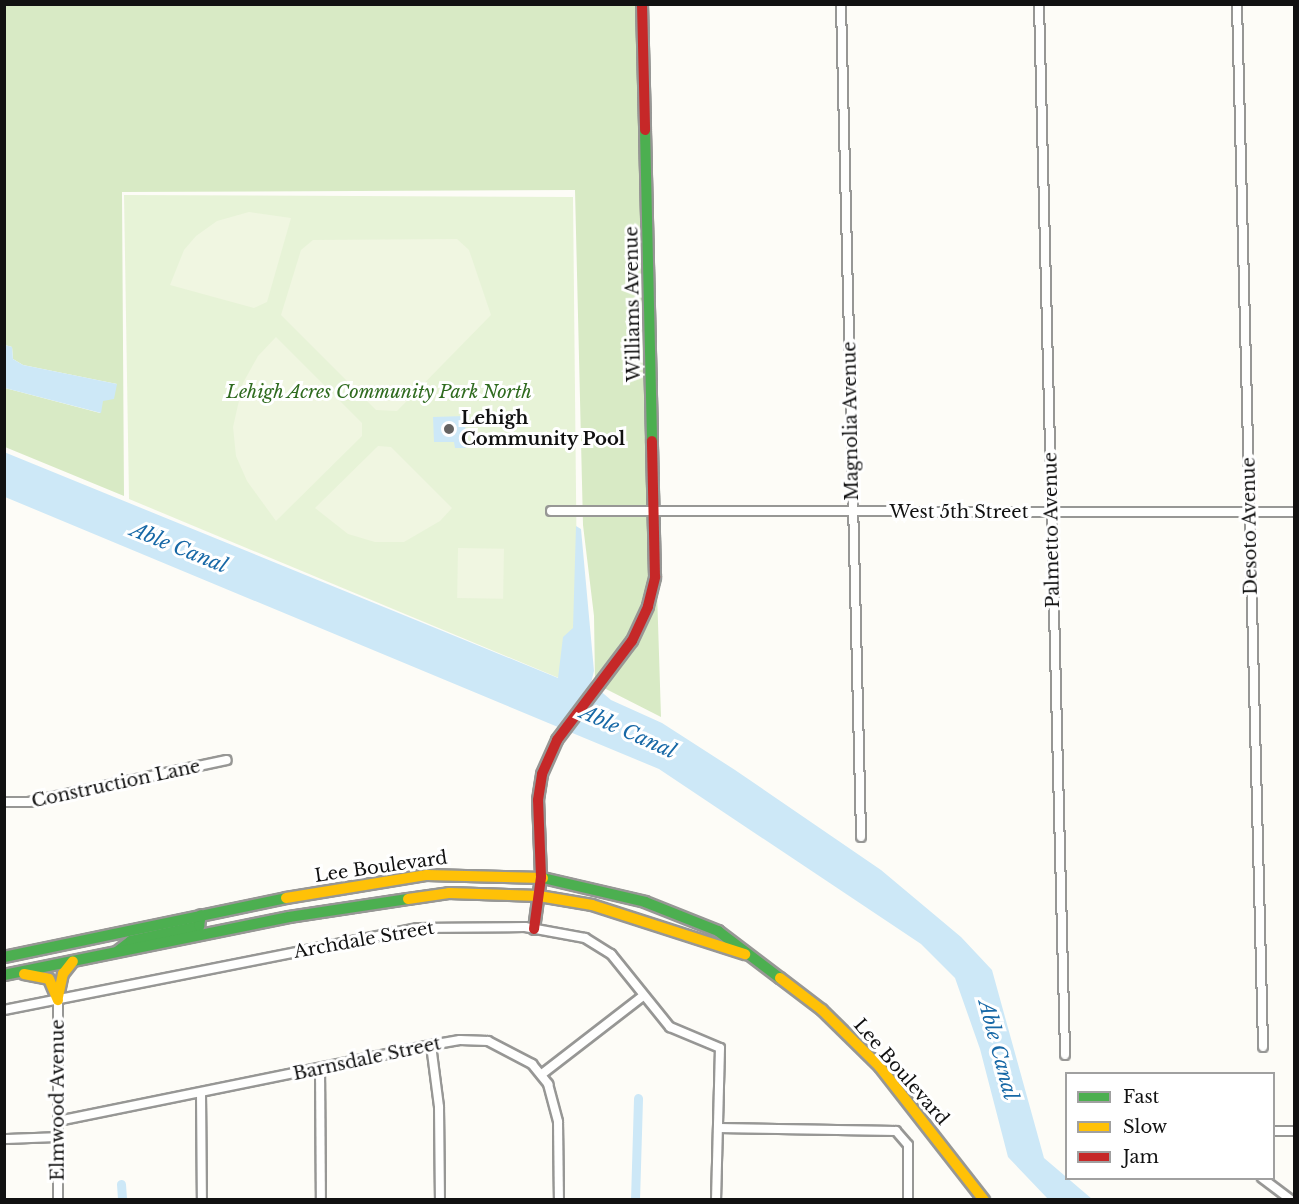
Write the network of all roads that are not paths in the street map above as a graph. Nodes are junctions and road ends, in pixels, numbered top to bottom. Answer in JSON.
{"nodes":[{"id":1,"x":642,"y":4,"type":"edge"},
{"id":2,"x":841,"y":4,"type":"edge"},
{"id":3,"x":1039,"y":4,"type":"edge"},
{"id":4,"x":1237,"y":4,"type":"edge"},
{"id":5,"x":551,"y":512,"type":"dead end"},
{"id":6,"x":655,"y":512,"type":"junction"},
{"id":7,"x":853,"y":512,"type":"junction"},
{"id":8,"x":1051,"y":512,"type":"junction"},
{"id":9,"x":1249,"y":512,"type":"junction"},
{"id":10,"x":1294,"y":512,"type":"edge"},
{"id":11,"x":227,"y":760,"type":"dead end"},
{"id":12,"x":4,"y":802,"type":"edge"},
{"id":13,"x":861,"y":837,"type":"dead end"},
{"id":14,"x":541,"y":877,"type":"junction"},
{"id":15,"x":539,"y":896,"type":"junction"},
{"id":16,"x":201,"y":915,"type":"junction"},
{"id":17,"x":534,"y":929,"type":"junction"},
{"id":18,"x":116,"y":953,"type":"junction"},
{"id":19,"x":752,"y":955,"type":"junction"},
{"id":20,"x":4,"y":957,"type":"edge"},
{"id":21,"x":73,"y":961,"type":"junction"},
{"id":22,"x":10,"y":974,"type":"edge"},
{"id":23,"x":643,"y":996,"type":"junction"},
{"id":24,"x":58,"y":1000,"type":"junction"},
{"id":25,"x":4,"y":1010,"type":"edge"},
{"id":26,"x":431,"y":1045,"type":"junction"},
{"id":27,"x":1263,"y":1047,"type":"dead end"},
{"id":28,"x":1065,"y":1055,"type":"dead end"},
{"id":29,"x":320,"y":1068,"type":"junction"},
{"id":30,"x":542,"y":1074,"type":"junction"},
{"id":31,"x":201,"y":1093,"type":"junction"},
{"id":32,"x":58,"y":1121,"type":"junction"},
{"id":33,"x":719,"y":1128,"type":"junction"},
{"id":34,"x":1275,"y":1131,"type":"edge"},
{"id":35,"x":1294,"y":1131,"type":"edge"},
{"id":36,"x":58,"y":1137,"type":"junction"},
{"id":37,"x":4,"y":1139,"type":"edge"},
{"id":38,"x":1263,"y":1180,"type":"edge"},
{"id":39,"x":58,"y":1200,"type":"edge"},
{"id":40,"x":202,"y":1200,"type":"edge"},
{"id":41,"x":321,"y":1200,"type":"edge"},
{"id":42,"x":440,"y":1200,"type":"edge"},
{"id":43,"x":559,"y":1200,"type":"edge"},
{"id":44,"x":716,"y":1200,"type":"edge"},
{"id":45,"x":908,"y":1200,"type":"edge"},
{"id":46,"x":984,"y":1200,"type":"edge"},
{"id":47,"x":1291,"y":1200,"type":"edge"}],
"edges":[{"from":1,"to":6,"type":"main road","name":"Williams Avenue"},
{"from":2,"to":7,"type":"street","name":"Magnolia Avenue"},
{"from":3,"to":8,"type":"street","name":"Palmetto Avenue"},
{"from":4,"to":9,"type":"street","name":"Desoto Avenue"},
{"from":5,"to":6,"type":"street","name":"West 5th Street"},
{"from":6,"to":7,"type":"street","name":"West 5th Street"},
{"from":6,"to":14,"type":"main road","name":"Williams Avenue"},
{"from":7,"to":8,"type":"street","name":"West 5th Street"},
{"from":7,"to":13,"type":"street","name":"Magnolia Avenue"},
{"from":8,"to":9,"type":"street","name":"West 5th Street"},
{"from":8,"to":28,"type":"street","name":"Palmetto Avenue"},
{"from":9,"to":10,"type":"street","name":"West 5th Street"},
{"from":9,"to":27,"type":"street","name":"Desoto Avenue"},
{"from":11,"to":12,"type":"street","name":"Construction Lane"},
{"from":14,"to":15,"type":"main road","name":"Williams Avenue"},
{"from":14,"to":16,"type":"main road","name":"Lee Boulevard"},
{"from":14,"to":19,"type":"main road","name":"Lee Boulevard"},
{"from":15,"to":17,"type":"main road","name":"Williams Avenue"},
{"from":15,"to":18,"type":"main road","name":"Lee Boulevard"},
{"from":15,"to":19,"type":"main road","name":"Lee Boulevard"},
{"from":16,"to":18,"type":"main road"},
{"from":16,"to":20,"type":"main road","name":"Lee Boulevard"},
{"from":17,"to":23,"type":"street","name":"Archdale Street"},
{"from":17,"to":24,"type":"street","name":"Archdale Street"},
{"from":18,"to":21,"type":"main road","name":"Lee Boulevard"},
{"from":19,"to":46,"type":"main road","name":"Lee Boulevard"},
{"from":21,"to":22,"type":"main road","name":"Lee Boulevard"},
{"from":21,"to":24,"type":"main road"},
{"from":22,"to":24,"type":"main road"},
{"from":23,"to":30,"type":"street"},
{"from":23,"to":33,"type":"street","name":"Archdale Street"},
{"from":24,"to":25,"type":"street","name":"Archdale Street"},
{"from":24,"to":32,"type":"street","name":"Elmwood Avenue"},
{"from":26,"to":29,"type":"street","name":"Barnsdale Street"},
{"from":26,"to":30,"type":"street","name":"Barnsdale Street"},
{"from":26,"to":42,"type":"street"},
{"from":29,"to":31,"type":"street","name":"Barnsdale Street"},
{"from":29,"to":41,"type":"street"},
{"from":30,"to":43,"type":"street"},
{"from":31,"to":32,"type":"street","name":"Barnsdale Street"},
{"from":31,"to":40,"type":"street"},
{"from":32,"to":36,"type":"street","name":"Elmwood Avenue"},
{"from":33,"to":44,"type":"street"},
{"from":33,"to":45,"type":"street"},
{"from":34,"to":35,"type":"street"},
{"from":36,"to":37,"type":"street"},
{"from":36,"to":39,"type":"street","name":"Elmwood Avenue"},
{"from":38,"to":47,"type":"street"}]}
